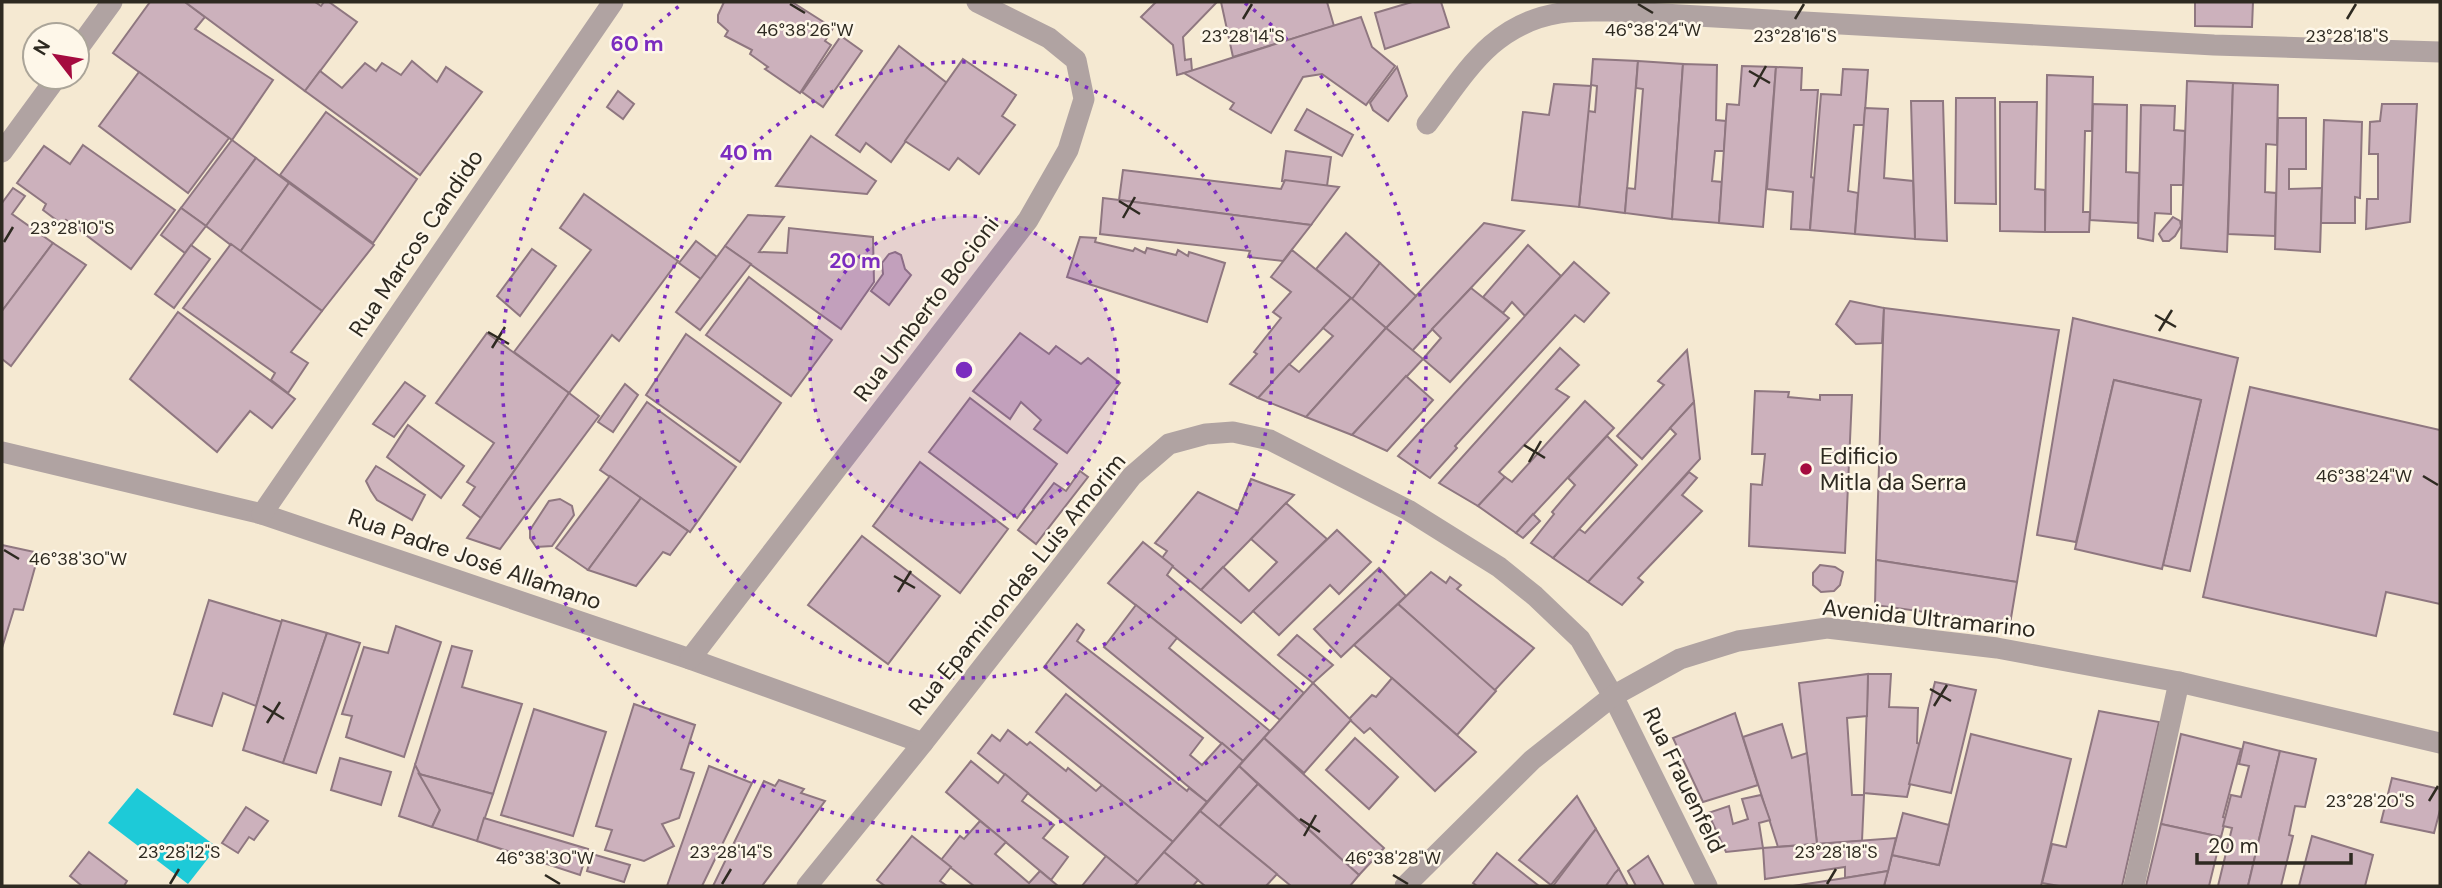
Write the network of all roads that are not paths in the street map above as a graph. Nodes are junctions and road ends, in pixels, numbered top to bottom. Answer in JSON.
{"nodes":[{"id":1,"x":112,"y":2,"type":"edge"},
{"id":2,"x":613,"y":2,"type":"edge"},
{"id":3,"x":977,"y":2,"type":"edge"},
{"id":4,"x":91,"y":31,"type":"edge"},
{"id":5,"x":2440,"y":52,"type":"edge"},
{"id":6,"x":47,"y":91,"type":"edge"},
{"id":7,"x":1427,"y":124,"type":"dead end"},
{"id":8,"x":2,"y":152,"type":"edge"},
{"id":9,"x":2,"y":452,"type":"edge"},
{"id":10,"x":262,"y":514,"type":"junction"},
{"id":11,"x":690,"y":659,"type":"junction"},
{"id":12,"x":2179,"y":682,"type":"junction"},
{"id":13,"x":1614,"y":696,"type":"junction"},
{"id":14,"x":923,"y":743,"type":"junction"},
{"id":15,"x":2440,"y":743,"type":"edge"},
{"id":16,"x":807,"y":886,"type":"edge"},
{"id":17,"x":1405,"y":886,"type":"edge"},
{"id":18,"x":1707,"y":886,"type":"edge"},
{"id":19,"x":2134,"y":886,"type":"edge"}],
"edges":[{"from":1,"to":4,"type":"street"},
{"from":2,"to":10,"type":"street","name":"Rua Marcos Candido"},
{"from":3,"to":11,"type":"street","name":"Rua Umberto Bocioni"},
{"from":5,"to":7,"type":"street"},
{"from":6,"to":8,"type":"street"},
{"from":9,"to":10,"type":"street","name":"Rua Padre José Allamano"},
{"from":10,"to":11,"type":"street","name":"Rua Padre José Allamano"},
{"from":11,"to":14,"type":"street","name":"Rua Padre José Allamano"},
{"from":12,"to":13,"type":"street","name":"Avenida Ultramarino"},
{"from":12,"to":15,"type":"street","name":"Avenida Ultramarino"},
{"from":12,"to":19,"type":"street"},
{"from":13,"to":14,"type":"street","name":"Rua Epaminondas Luis Amorim"},
{"from":13,"to":17,"type":"street","name":"Avenida Ultramarino"},
{"from":13,"to":18,"type":"street","name":"Rua Frauenfeld"},
{"from":14,"to":16,"type":"street","name":"Rua Epaminondas Luis Amorim"}]}
